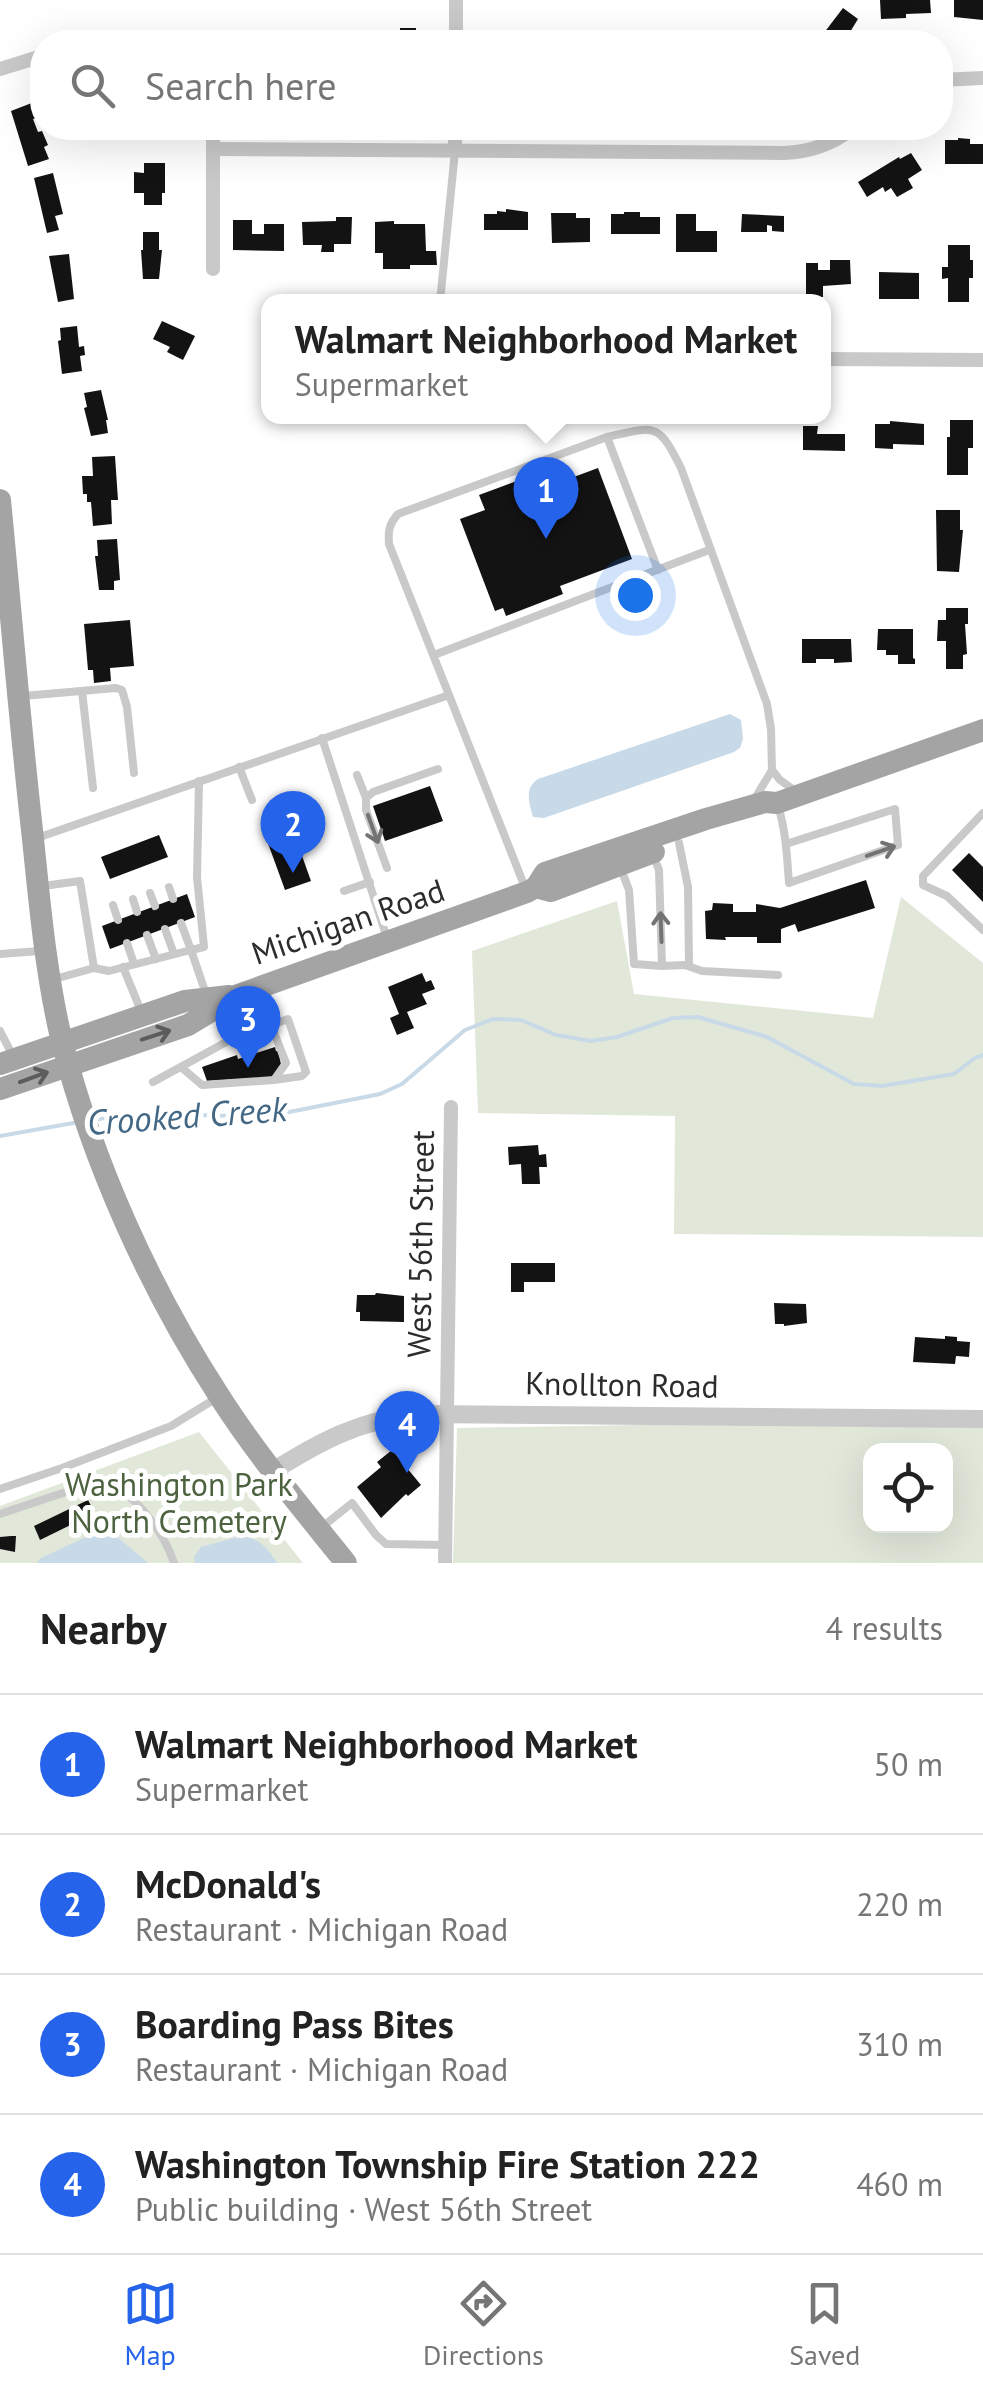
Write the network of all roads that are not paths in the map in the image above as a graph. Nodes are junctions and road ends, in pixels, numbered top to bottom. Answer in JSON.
{"nodes":[{"id":1,"x":456,"y":0,"type":"edge"},
{"id":2,"x":456,"y":30,"type":"edge"},
{"id":3,"x":30,"y":60,"type":"edge"},
{"id":4,"x":0,"y":69,"type":"edge"},
{"id":5,"x":983,"y":78,"type":"edge"},
{"id":6,"x":953,"y":79,"type":"edge"},
{"id":7,"x":213,"y":140,"type":"edge"},
{"id":8,"x":455,"y":140,"type":"edge"},
{"id":9,"x":834,"y":140,"type":"edge"},
{"id":10,"x":213,"y":149,"type":"junction"},
{"id":11,"x":455,"y":151,"type":"junction"},
{"id":12,"x":213,"y":269,"type":"dead end"},
{"id":13,"x":441,"y":294,"type":"edge"},
{"id":14,"x":831,"y":360,"type":"edge"},
{"id":15,"x":983,"y":360,"type":"edge"},
{"id":16,"x":607,"y":437,"type":"junction"},
{"id":17,"x":0,"y":500,"type":"edge"},
{"id":18,"x":709,"y":550,"type":"junction"},
{"id":19,"x":658,"y":570,"type":"junction"},
{"id":20,"x":5,"y":604,"type":"edge"},
{"id":21,"x":434,"y":655,"type":"junction"},
{"id":22,"x":82,"y":690,"type":"junction"},
{"id":23,"x":449,"y":694,"type":"junction"},
{"id":24,"x":18,"y":697,"type":"junction"},
{"id":25,"x":983,"y":730,"type":"edge"},
{"id":26,"x":322,"y":738,"type":"junction"},
{"id":27,"x":239,"y":768,"type":"junction"},
{"id":28,"x":438,"y":769,"type":"dead end"},
{"id":29,"x":772,"y":770,"type":"junction"},
{"id":30,"x":134,"y":773,"type":"dead end"},
{"id":31,"x":358,"y":775,"type":"dead end"},
{"id":32,"x":199,"y":781,"type":"junction"},
{"id":33,"x":93,"y":788,"type":"dead end"},
{"id":34,"x":801,"y":794,"type":"junction"},
{"id":35,"x":366,"y":798,"type":"junction"},
{"id":36,"x":252,"y":800,"type":"dead end"},
{"id":37,"x":776,"y":803,"type":"junction"},
{"id":38,"x":751,"y":806,"type":"junction"},
{"id":39,"x":982,"y":817,"type":"edge"},
{"id":40,"x":33,"y":839,"type":"junction"},
{"id":41,"x":679,"y":843,"type":"junction"},
{"id":42,"x":786,"y":844,"type":"junction"},
{"id":43,"x":652,"y":853,"type":"junction"},
{"id":44,"x":620,"y":865,"type":"junction"},
{"id":45,"x":387,"y":868,"type":"dead end"},
{"id":46,"x":370,"y":882,"type":"junction"},
{"id":47,"x":38,"y":886,"type":"junction"},
{"id":48,"x":169,"y":887,"type":"dead end"},
{"id":49,"x":532,"y":890,"type":"junction"},
{"id":50,"x":344,"y":891,"type":"dead end"},
{"id":51,"x":150,"y":893,"type":"dead end"},
{"id":52,"x":133,"y":899,"type":"dead end"},
{"id":53,"x":172,"y":899,"type":"dead end"},
{"id":54,"x":112,"y":905,"type":"dead end"},
{"id":55,"x":155,"y":906,"type":"dead end"},
{"id":56,"x":138,"y":912,"type":"dead end"},
{"id":57,"x":118,"y":920,"type":"dead end"},
{"id":58,"x":182,"y":923,"type":"dead end"},
{"id":59,"x":165,"y":929,"type":"dead end"},
{"id":60,"x":983,"y":930,"type":"edge"},
{"id":61,"x":147,"y":936,"type":"dead end"},
{"id":62,"x":389,"y":942,"type":"junction"},
{"id":63,"x":127,"y":943,"type":"dead end"},
{"id":64,"x":45,"y":950,"type":"junction"},
{"id":65,"x":191,"y":950,"type":"junction"},
{"id":66,"x":0,"y":954,"type":"edge"},
{"id":67,"x":174,"y":954,"type":"junction"},
{"id":68,"x":156,"y":959,"type":"junction"},
{"id":69,"x":134,"y":964,"type":"junction"},
{"id":70,"x":662,"y":966,"type":"junction"},
{"id":71,"x":689,"y":966,"type":"junction"},
{"id":72,"x":124,"y":967,"type":"junction"},
{"id":73,"x":94,"y":968,"type":"junction"},
{"id":74,"x":778,"y":975,"type":"dead end"},
{"id":75,"x":50,"y":980,"type":"junction"},
{"id":76,"x":263,"y":986,"type":"junction"},
{"id":77,"x":212,"y":1003,"type":"junction"},
{"id":78,"x":142,"y":1015,"type":"junction"},
{"id":79,"x":274,"y":1024,"type":"junction"},
{"id":80,"x":0,"y":1031,"type":"edge"},
{"id":81,"x":230,"y":1040,"type":"junction"},
{"id":82,"x":65,"y":1053,"type":"junction"},
{"id":83,"x":7,"y":1061,"type":"edge"},
{"id":84,"x":181,"y":1067,"type":"junction"},
{"id":85,"x":274,"y":1080,"type":"junction"},
{"id":86,"x":154,"y":1082,"type":"dead end"},
{"id":87,"x":0,"y":1089,"type":"edge"},
{"id":88,"x":450,"y":1106,"type":"dead end"},
{"id":89,"x":219,"y":1396,"type":"junction"},
{"id":90,"x":446,"y":1414,"type":"junction"},
{"id":91,"x":983,"y":1419,"type":"edge"},
{"id":92,"x":273,"y":1471,"type":"junction"},
{"id":93,"x":0,"y":1489,"type":"edge"},
{"id":94,"x":0,"y":1514,"type":"edge"},
{"id":95,"x":320,"y":1530,"type":"junction"},
{"id":96,"x":445,"y":1545,"type":"junction"},
{"id":97,"x":172,"y":1559,"type":"edge"},
{"id":98,"x":346,"y":1563,"type":"edge"},
{"id":99,"x":445,"y":1563,"type":"edge"}],
"edges":[{"from":1,"to":2,"type":"street"},
{"from":3,"to":4,"type":"street"},
{"from":5,"to":6,"type":"street"},
{"from":7,"to":10,"type":"street"},
{"from":8,"to":11,"type":"street"},
{"from":9,"to":11,"type":"street"},
{"from":10,"to":11,"type":"street"},
{"from":10,"to":12,"type":"street"},
{"from":11,"to":13,"type":"lane"},
{"from":14,"to":15,"type":"street"},
{"from":16,"to":18,"type":"lane"},
{"from":16,"to":19,"type":"lane"},
{"from":16,"to":21,"type":"lane"},
{"from":17,"to":20,"type":"main road"},
{"from":18,"to":19,"type":"lane"},
{"from":18,"to":29,"type":"lane"},
{"from":19,"to":21,"type":"lane"},
{"from":20,"to":24,"type":"main road"},
{"from":21,"to":23,"type":"lane"},
{"from":22,"to":24,"type":"lane"},
{"from":22,"to":30,"type":"lane"},
{"from":22,"to":33,"type":"lane"},
{"from":23,"to":26,"type":"lane"},
{"from":23,"to":49,"type":"lane"},
{"from":24,"to":40,"type":"main road"},
{"from":25,"to":34,"type":"main road","name":"Michigan Road"},
{"from":26,"to":27,"type":"lane"},
{"from":26,"to":46,"type":"lane"},
{"from":27,"to":32,"type":"lane"},
{"from":27,"to":36,"type":"lane"},
{"from":28,"to":35,"type":"lane"},
{"from":29,"to":34,"type":"lane"},
{"from":29,"to":38,"type":"lane"},
{"from":31,"to":35,"type":"lane"},
{"from":32,"to":40,"type":"lane"},
{"from":32,"to":65,"type":"lane"},
{"from":34,"to":37,"type":"main road","name":"Michigan Road"},
{"from":35,"to":45,"type":"lane","one_way":true},
{"from":37,"to":38,"type":"main road","name":"Michigan Road"},
{"from":37,"to":41,"type":"main road","name":"Michigan Road"},
{"from":37,"to":42,"type":"lane"},
{"from":38,"to":49,"type":"main road","name":"Michigan Road"},
{"from":39,"to":60,"type":"lane"},
{"from":40,"to":47,"type":"main road"},
{"from":41,"to":43,"type":"main road","name":"Michigan Road"},
{"from":41,"to":71,"type":"lane"},
{"from":42,"to":42,"type":"lane","one_way":true},
{"from":43,"to":44,"type":"main road","name":"Michigan Road"},
{"from":70,"to":43,"type":"lane","one_way":true},
{"from":44,"to":49,"type":"main road","name":"Michigan Road"},
{"from":44,"to":70,"type":"lane"},
{"from":46,"to":50,"type":"lane"},
{"from":46,"to":62,"type":"lane"},
{"from":47,"to":64,"type":"main road"},
{"from":47,"to":73,"type":"lane"},
{"from":48,"to":53,"type":"lane"},
{"from":49,"to":62,"type":"main road","name":"Michigan Road"},
{"from":51,"to":55,"type":"lane"},
{"from":52,"to":56,"type":"lane"},
{"from":54,"to":57,"type":"lane"},
{"from":58,"to":65,"type":"lane"},
{"from":59,"to":67,"type":"lane"},
{"from":61,"to":68,"type":"lane"},
{"from":62,"to":76,"type":"main road","name":"Michigan Road"},
{"from":63,"to":69,"type":"lane"},
{"from":64,"to":66,"type":"lane"},
{"from":64,"to":75,"type":"main road"},
{"from":65,"to":67,"type":"lane"},
{"from":65,"to":77,"type":"lane"},
{"from":67,"to":68,"type":"lane"},
{"from":68,"to":69,"type":"lane"},
{"from":69,"to":72,"type":"lane"},
{"from":70,"to":71,"type":"lane"},
{"from":71,"to":74,"type":"lane"},
{"from":72,"to":73,"type":"lane"},
{"from":72,"to":78,"type":"lane"},
{"from":73,"to":75,"type":"lane"},
{"from":75,"to":82,"type":"main road"},
{"from":76,"to":77,"type":"main road","name":"Michigan Road"},
{"from":76,"to":79,"type":"lane"},
{"from":77,"to":78,"type":"main road","name":"Michigan Road"},
{"from":77,"to":81,"type":"lane"},
{"from":82,"to":77,"type":"main road","name":"Michigan Road","one_way":true},
{"from":78,"to":82,"type":"main road","name":"Michigan Road"},
{"from":79,"to":81,"type":"lane"},
{"from":79,"to":85,"type":"lane"},
{"from":79,"to":85,"type":"lane"},
{"from":80,"to":83,"type":"lane"},
{"from":81,"to":84,"type":"lane"},
{"from":82,"to":83,"type":"main road","name":"Michigan Road"},
{"from":87,"to":82,"type":"main road","name":"Michigan Road","one_way":true},
{"from":82,"to":89,"type":"main road"},
{"from":84,"to":85,"type":"lane"},
{"from":84,"to":86,"type":"lane"},
{"from":88,"to":90,"type":"street","name":"West 56th Street"},
{"from":89,"to":92,"type":"main road"},
{"from":89,"to":93,"type":"lane"},
{"from":90,"to":91,"type":"street","name":"Knollton Road"},
{"from":90,"to":92,"type":"street","name":"Knollton Road"},
{"from":90,"to":96,"type":"street","name":"West 56th Street"},
{"from":92,"to":95,"type":"main road"},
{"from":94,"to":97,"type":"lane"},
{"from":95,"to":96,"type":"lane"},
{"from":95,"to":98,"type":"main road"},
{"from":96,"to":99,"type":"street","name":"West 56th Street"}]}
